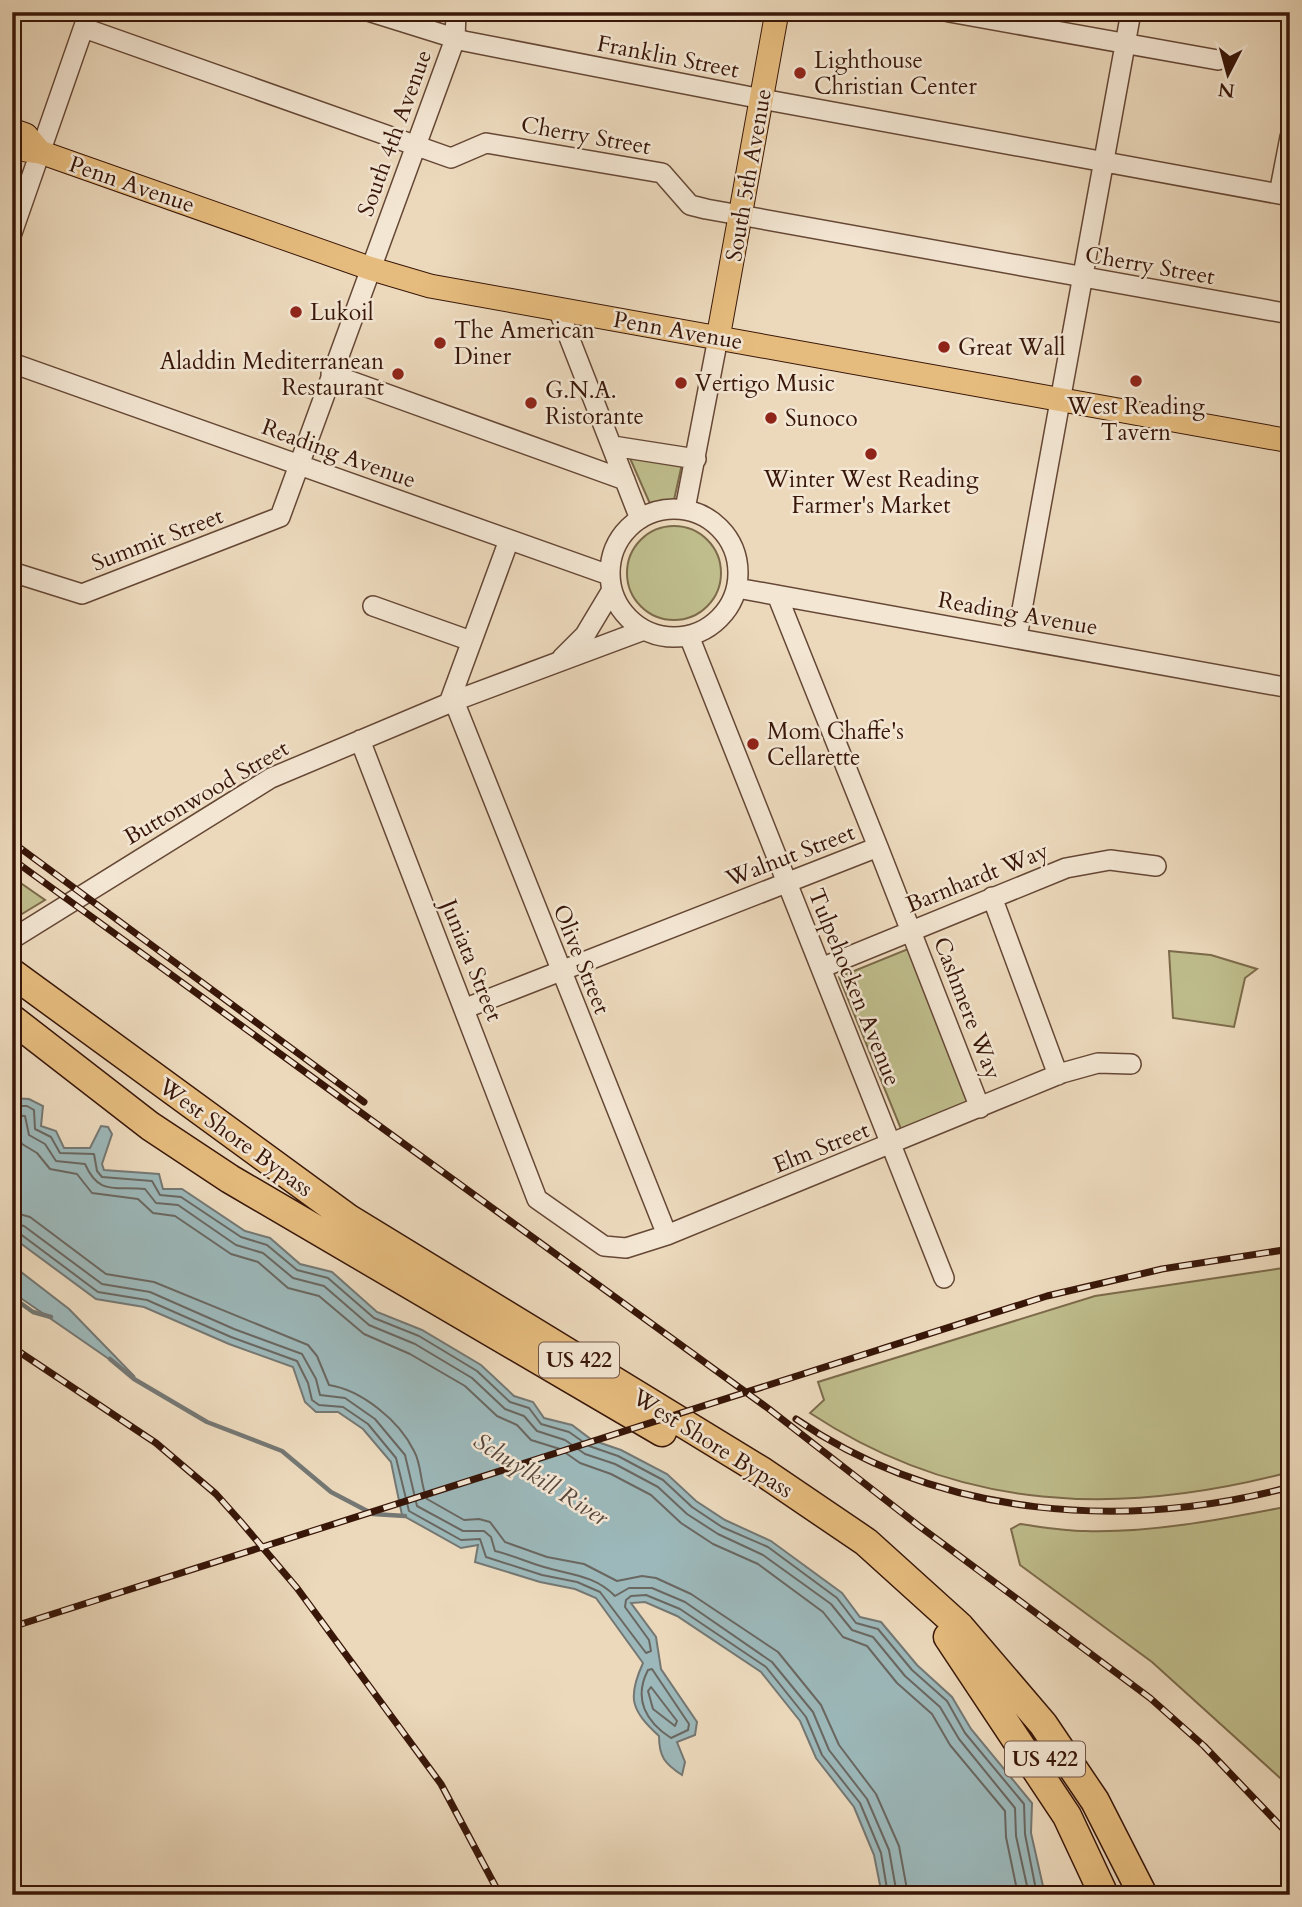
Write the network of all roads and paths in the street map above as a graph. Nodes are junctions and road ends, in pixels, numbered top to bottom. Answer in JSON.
{"nodes":[{"id":1,"x":371,"y":12,"type":"edge"},
{"id":2,"x":456,"y":12,"type":"edge"},
{"id":3,"x":778,"y":12,"type":"edge"},
{"id":4,"x":949,"y":12,"type":"edge"},
{"id":5,"x":1131,"y":12,"type":"edge"},
{"id":6,"x":87,"y":20,"type":"edge"},
{"id":7,"x":455,"y":39,"type":"junction"},
{"id":8,"x":1125,"y":46,"type":"junction"},
{"id":9,"x":1218,"y":60,"type":"dead end"},
{"id":10,"x":762,"y":99,"type":"junction"},
{"id":11,"x":12,"y":130,"type":"edge"},
{"id":12,"x":1290,"y":137,"type":"edge"},
{"id":13,"x":413,"y":147,"type":"junction"},
{"id":14,"x":12,"y":148,"type":"edge"},
{"id":15,"x":40,"y":152,"type":"junction"},
{"id":16,"x":1103,"y":163,"type":"junction"},
{"id":17,"x":1285,"y":195,"type":"edge"},
{"id":18,"x":740,"y":216,"type":"junction"},
{"id":19,"x":12,"y":233,"type":"edge"},
{"id":20,"x":369,"y":268,"type":"junction"},
{"id":21,"x":1083,"y":279,"type":"junction"},
{"id":22,"x":558,"y":309,"type":"junction"},
{"id":23,"x":1290,"y":314,"type":"edge"},
{"id":24,"x":718,"y":338,"type":"junction"},
{"id":25,"x":12,"y":363,"type":"edge"},
{"id":26,"x":331,"y":374,"type":"junction"},
{"id":27,"x":1060,"y":399,"type":"junction"},
{"id":28,"x":1290,"y":441,"type":"edge"},
{"id":29,"x":613,"y":446,"type":"junction"},
{"id":30,"x":696,"y":459,"type":"junction"},
{"id":31,"x":299,"y":465,"type":"junction"},
{"id":32,"x":625,"y":480,"type":"junction"},
{"id":33,"x":685,"y":509,"type":"junction"},
{"id":34,"x":280,"y":517,"type":"joint"},
{"id":35,"x":640,"y":519,"type":"junction"},
{"id":36,"x":509,"y":540,"type":"junction"},
{"id":37,"x":12,"y":572,"type":"edge"},
{"id":38,"x":611,"y":582,"type":"junction"},
{"id":39,"x":737,"y":588,"type":"junction"},
{"id":40,"x":777,"y":595,"type":"junction"},
{"id":41,"x":373,"y":607,"type":"dead end"},
{"id":42,"x":644,"y":630,"type":"junction"},
{"id":43,"x":689,"y":636,"type":"junction"},
{"id":44,"x":1017,"y":637,"type":"junction"},
{"id":45,"x":471,"y":641,"type":"junction"},
{"id":46,"x":552,"y":664,"type":"junction"},
{"id":47,"x":1290,"y":688,"type":"edge"},
{"id":48,"x":452,"y":702,"type":"junction"},
{"id":49,"x":360,"y":740,"type":"junction"},
{"id":50,"x":878,"y":847,"type":"junction"},
{"id":51,"x":1156,"y":866,"type":"dead end"},
{"id":52,"x":786,"y":881,"type":"junction"},
{"id":53,"x":992,"y":897,"type":"junction"},
{"id":54,"x":911,"y":930,"type":"junction"},
{"id":55,"x":12,"y":939,"type":"edge"},
{"id":56,"x":821,"y":968,"type":"junction"},
{"id":57,"x":560,"y":971,"type":"junction"},
{"id":58,"x":12,"y":973,"type":"edge"},
{"id":59,"x":466,"y":1008,"type":"junction"},
{"id":60,"x":12,"y":1019,"type":"edge"},
{"id":61,"x":1131,"y":1064,"type":"dead end"},
{"id":62,"x":1058,"y":1075,"type":"junction"},
{"id":63,"x":980,"y":1108,"type":"junction"},
{"id":64,"x":892,"y":1145,"type":"junction"},
{"id":65,"x":537,"y":1199,"type":"joint"},
{"id":66,"x":667,"y":1235,"type":"junction"},
{"id":67,"x":944,"y":1278,"type":"dead end"},
{"id":68,"x":948,"y":1637,"type":"junction"},
{"id":69,"x":1095,"y":1801,"type":"junction"},
{"id":70,"x":1104,"y":1895,"type":"edge"},
{"id":71,"x":1124,"y":1895,"type":"edge"},
{"id":72,"x":1143,"y":1895,"type":"edge"},
{"id":73,"x":1155,"y":1895,"type":"edge"}],
"edges":[{"from":1,"to":7,"type":"street","name":"Franklin Street"},
{"from":2,"to":7,"type":"street","name":"South 4th Avenue"},
{"from":3,"to":10,"type":"main road","name":"South 5th Avenue"},
{"from":4,"to":8,"type":"street"},
{"from":5,"to":8,"type":"street"},
{"from":6,"to":13,"type":"street","name":"Cherry Street"},
{"from":6,"to":15,"type":"street"},
{"from":7,"to":10,"type":"street","name":"Franklin Street"},
{"from":7,"to":13,"type":"street","name":"South 4th Avenue"},
{"from":8,"to":9,"type":"street"},
{"from":8,"to":16,"type":"street"},
{"from":10,"to":16,"type":"street","name":"Franklin Street"},
{"from":10,"to":18,"type":"main road","name":"South 5th Avenue"},
{"from":11,"to":15,"type":"main road","name":"Penn Avenue"},
{"from":12,"to":17,"type":"street"},
{"from":13,"to":18,"type":"street","name":"Cherry Street"},
{"from":13,"to":20,"type":"street","name":"South 4th Avenue"},
{"from":14,"to":15,"type":"main road","name":"Penn Avenue"},
{"from":15,"to":19,"type":"street"},
{"from":15,"to":20,"type":"main road","name":"Penn Avenue"},
{"from":16,"to":17,"type":"street","name":"Franklin Street"},
{"from":16,"to":21,"type":"street"},
{"from":18,"to":21,"type":"street","name":"Cherry Street"},
{"from":18,"to":24,"type":"main road","name":"South 5th Avenue"},
{"from":20,"to":22,"type":"main road","name":"Penn Avenue"},
{"from":20,"to":26,"type":"street","name":"South 4th Avenue"},
{"from":21,"to":23,"type":"street","name":"Cherry Street"},
{"from":21,"to":27,"type":"street"},
{"from":22,"to":24,"type":"main road","name":"Penn Avenue"},
{"from":22,"to":29,"type":"street"},
{"from":24,"to":27,"type":"main road","name":"Penn Avenue"},
{"from":24,"to":30,"type":"street"},
{"from":25,"to":31,"type":"street","name":"Reading Avenue"},
{"from":26,"to":31,"type":"street","name":"South 4th Avenue"},
{"from":26,"to":32,"type":"street"},
{"from":27,"to":28,"type":"main road","name":"Penn Avenue"},
{"from":27,"to":44,"type":"street"},
{"from":29,"to":30,"type":"street"},
{"from":29,"to":32,"type":"street"},
{"from":30,"to":33,"type":"street"},
{"from":31,"to":34,"type":"street","name":"South 4th Avenue"},
{"from":31,"to":36,"type":"street","name":"Reading Avenue"},
{"from":32,"to":35,"type":"street"},
{"from":33,"to":35,"type":"street"},
{"from":33,"to":39,"type":"street"},
{"from":34,"to":37,"type":"street","name":"Summit Street"},
{"from":35,"to":38,"type":"street"},
{"from":36,"to":38,"type":"street","name":"Reading Avenue"},
{"from":36,"to":45,"type":"street"},
{"from":38,"to":42,"type":"street"},
{"from":38,"to":46,"type":"street","name":"Buttonwood Street"},
{"from":39,"to":40,"type":"street","name":"Reading Avenue"},
{"from":39,"to":43,"type":"street"},
{"from":40,"to":44,"type":"street","name":"Reading Avenue"},
{"from":40,"to":50,"type":"street","name":"Walnut Street"},
{"from":41,"to":45,"type":"street"},
{"from":42,"to":43,"type":"street"},
{"from":42,"to":46,"type":"street","name":"Buttonwood Street"},
{"from":43,"to":52,"type":"street","name":"Tulpehocken Avenue"},
{"from":44,"to":47,"type":"street","name":"Reading Avenue"},
{"from":45,"to":48,"type":"street"},
{"from":46,"to":48,"type":"street","name":"Buttonwood Street"},
{"from":48,"to":49,"type":"street","name":"Buttonwood Street"},
{"from":48,"to":57,"type":"street","name":"Olive Street"},
{"from":49,"to":55,"type":"street","name":"Buttonwood Street"},
{"from":49,"to":59,"type":"street","name":"Juniata Street"},
{"from":50,"to":52,"type":"street","name":"Walnut Street"},
{"from":50,"to":54,"type":"street","name":"Cashmere Way"},
{"from":51,"to":53,"type":"street","name":"Barnhardt Way"},
{"from":52,"to":56,"type":"street","name":"Tulpehocken Avenue"},
{"from":52,"to":57,"type":"street","name":"Walnut Street"},
{"from":53,"to":54,"type":"street","name":"Barnhardt Way"},
{"from":53,"to":62,"type":"street"},
{"from":54,"to":56,"type":"street","name":"Barnhardt Way"},
{"from":54,"to":63,"type":"street","name":"Cashmere Way"},
{"from":56,"to":64,"type":"street","name":"Tulpehocken Avenue"},
{"from":57,"to":59,"type":"street","name":"Walnut Street"},
{"from":57,"to":66,"type":"street","name":"Olive Street"},
{"from":58,"to":69,"type":"highway","name":"West Shore Bypass","number":"US 422"},
{"from":59,"to":65,"type":"street","name":"Juniata Street"},
{"from":60,"to":68,"type":"highway","name":"West Shore Bypass","number":"US 422"},
{"from":61,"to":62,"type":"street","name":"Elm Street"},
{"from":62,"to":63,"type":"street","name":"Elm Street"},
{"from":63,"to":64,"type":"street","name":"Elm Street"},
{"from":64,"to":66,"type":"street","name":"Elm Street"},
{"from":64,"to":67,"type":"street","name":"Tulpehocken Avenue"},
{"from":65,"to":66,"type":"street","name":"Elm Street"},
{"from":68,"to":70,"type":"highway"},
{"from":68,"to":71,"type":"highway","name":"West Shore Bypass","number":"US 422"},
{"from":69,"to":72,"type":"highway","name":"West Shore Bypass","number":"US 422"},
{"from":69,"to":73,"type":"highway"}]}
